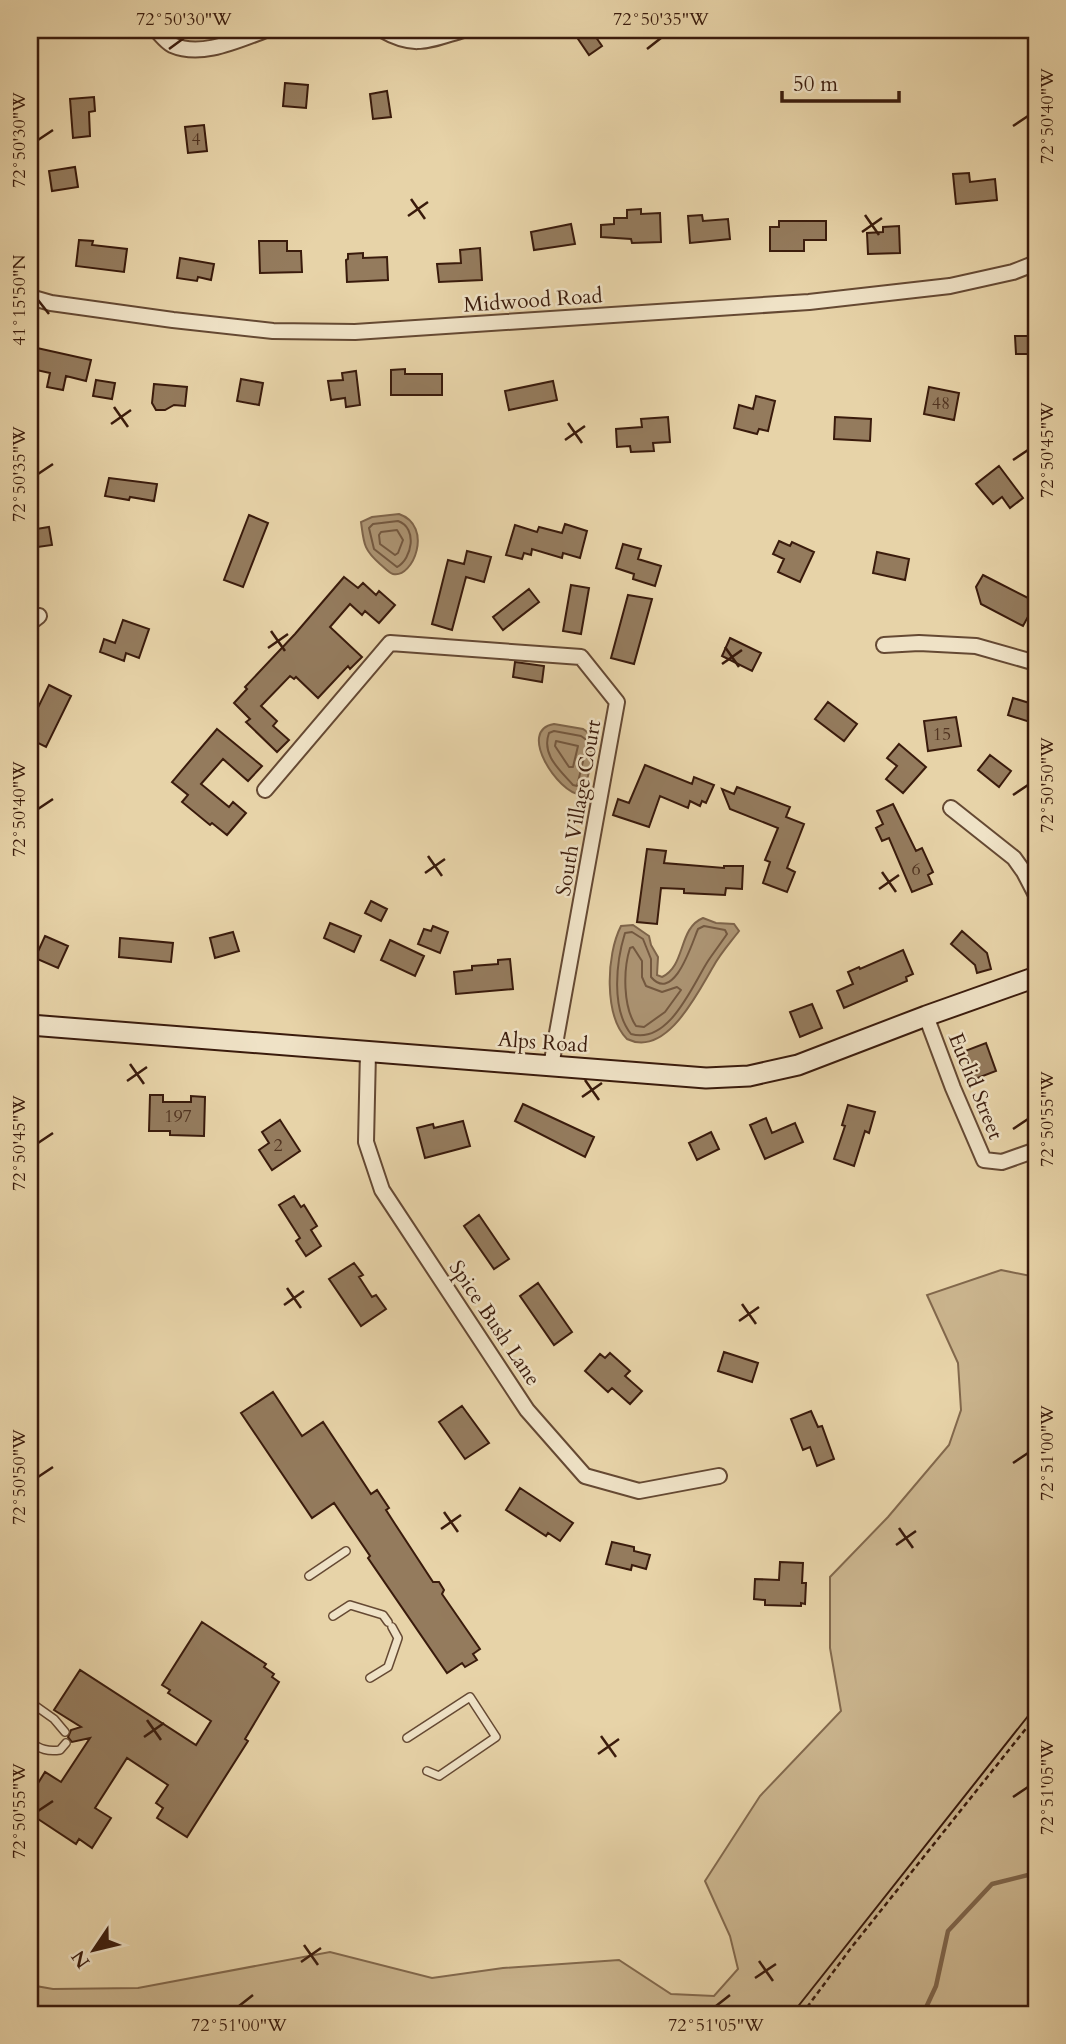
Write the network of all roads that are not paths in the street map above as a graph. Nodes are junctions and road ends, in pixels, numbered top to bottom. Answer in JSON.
{"nodes":[{"id":1,"x":156,"y":30,"type":"edge"},
{"id":2,"x":265,"y":30,"type":"edge"},
{"id":3,"x":382,"y":30,"type":"edge"},
{"id":4,"x":463,"y":30,"type":"edge"},
{"id":5,"x":1036,"y":263,"type":"edge"},
{"id":6,"x":30,"y":297,"type":"edge"},
{"id":7,"x":884,"y":645,"type":"dead end"},
{"id":8,"x":1036,"y":663,"type":"edge"},
{"id":9,"x":265,"y":790,"type":"dead end"},
{"id":10,"x":951,"y":808,"type":"dead end"},
{"id":11,"x":1036,"y":895,"type":"edge"},
{"id":12,"x":1036,"y":977,"type":"edge"},
{"id":13,"x":926,"y":1016,"type":"junction"},
{"id":14,"x":30,"y":1025,"type":"edge"},
{"id":15,"x":368,"y":1052,"type":"junction"},
{"id":16,"x":551,"y":1066,"type":"junction"},
{"id":17,"x":1036,"y":1150,"type":"edge"},
{"id":18,"x":719,"y":1476,"type":"dead end"},
{"id":19,"x":346,"y":1551,"type":"dead end"},
{"id":20,"x":309,"y":1576,"type":"dead end"},
{"id":21,"x":333,"y":1616,"type":"dead end"},
{"id":22,"x":370,"y":1678,"type":"dead end"},
{"id":23,"x":30,"y":1702,"type":"edge"},
{"id":24,"x":65,"y":1732,"type":"dead end"},
{"id":25,"x":407,"y":1738,"type":"dead end"},
{"id":26,"x":30,"y":1742,"type":"edge"},
{"id":27,"x":66,"y":1744,"type":"dead end"},
{"id":28,"x":427,"y":1771,"type":"dead end"}],
"edges":[{"from":1,"to":2,"type":"street"},
{"from":3,"to":4,"type":"street"},
{"from":5,"to":6,"type":"street","name":"Midwood Road"},
{"from":7,"to":8,"type":"street"},
{"from":9,"to":16,"type":"street","name":"South Village Court"},
{"from":10,"to":11,"type":"street"},
{"from":12,"to":13,"type":"street","name":"Alps Road"},
{"from":13,"to":16,"type":"street","name":"Alps Road"},
{"from":13,"to":17,"type":"street","name":"Euclid Street"},
{"from":14,"to":15,"type":"street","name":"Alps Road"},
{"from":15,"to":16,"type":"street","name":"Alps Road"},
{"from":15,"to":18,"type":"street","name":"Spice Bush Lane"},
{"from":19,"to":20,"type":"lane"},
{"from":21,"to":22,"type":"lane"},
{"from":23,"to":24,"type":"lane"},
{"from":25,"to":28,"type":"lane"},
{"from":26,"to":27,"type":"lane"}]}
